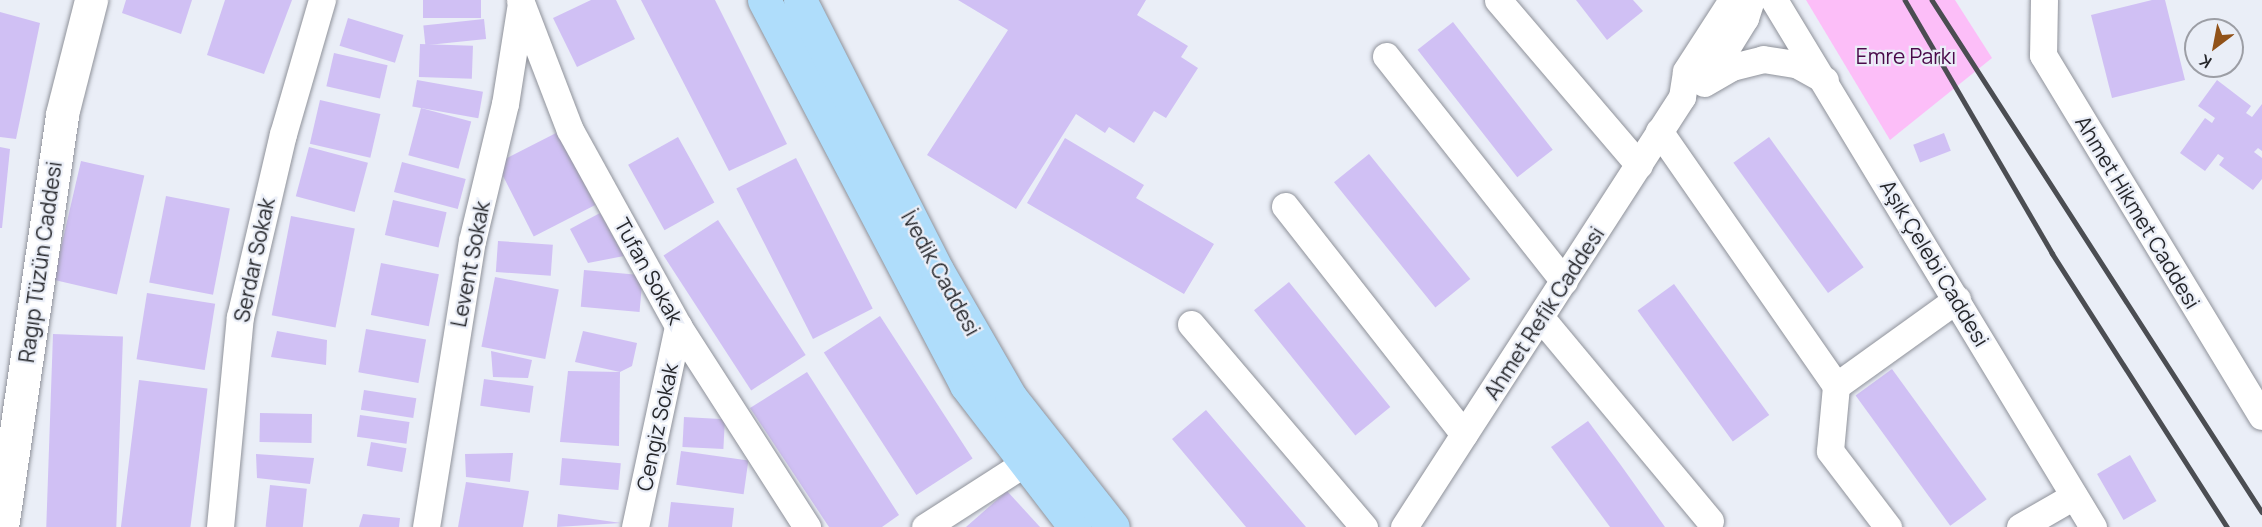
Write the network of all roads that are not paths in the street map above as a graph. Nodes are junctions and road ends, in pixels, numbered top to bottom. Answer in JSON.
{"nodes":[{"id":1,"x":91,"y":0,"type":"edge"},
{"id":2,"x":322,"y":0,"type":"edge"},
{"id":3,"x":764,"y":0,"type":"edge"},
{"id":4,"x":800,"y":0,"type":"edge"},
{"id":5,"x":818,"y":0,"type":"edge"},
{"id":6,"x":1498,"y":0,"type":"edge"},
{"id":7,"x":1732,"y":0,"type":"edge"},
{"id":8,"x":1751,"y":0,"type":"edge"},
{"id":9,"x":1774,"y":0,"type":"edge"},
{"id":10,"x":2044,"y":0,"type":"edge"},
{"id":11,"x":520,"y":1,"type":"edge"},
{"id":12,"x":1386,"y":56,"type":"dead end"},
{"id":13,"x":1826,"y":80,"type":"junction"},
{"id":14,"x":1693,"y":90,"type":"junction"},
{"id":15,"x":1659,"y":132,"type":"junction"},
{"id":16,"x":1639,"y":165,"type":"junction"},
{"id":17,"x":1286,"y":206,"type":"dead end"},
{"id":18,"x":1564,"y":281,"type":"junction"},
{"id":19,"x":1957,"y":299,"type":"junction"},
{"id":20,"x":1541,"y":318,"type":"junction"},
{"id":21,"x":1191,"y":324,"type":"dead end"},
{"id":22,"x":678,"y":326,"type":"junction"},
{"id":23,"x":1836,"y":386,"type":"junction"},
{"id":24,"x":2262,"y":416,"type":"edge"},
{"id":25,"x":1464,"y":434,"type":"junction"},
{"id":26,"x":1023,"y":464,"type":"junction"},
{"id":27,"x":2074,"y":496,"type":"junction"},
{"id":28,"x":1710,"y":521,"type":"dead end"},
{"id":29,"x":2,"y":527,"type":"edge"},
{"id":30,"x":220,"y":527,"type":"edge"},
{"id":31,"x":426,"y":527,"type":"edge"},
{"id":32,"x":635,"y":527,"type":"edge"},
{"id":33,"x":807,"y":527,"type":"edge"},
{"id":34,"x":925,"y":527,"type":"edge"},
{"id":35,"x":1075,"y":527,"type":"edge"},
{"id":36,"x":1113,"y":527,"type":"edge"},
{"id":37,"x":1128,"y":527,"type":"edge"},
{"id":38,"x":1364,"y":527,"type":"edge"},
{"id":39,"x":1404,"y":527,"type":"edge"},
{"id":40,"x":1888,"y":527,"type":"edge"},
{"id":41,"x":2020,"y":527,"type":"edge"},
{"id":42,"x":2093,"y":527,"type":"edge"}],
"edges":[{"from":1,"to":29,"type":"street","name":"Ragıp Tüzün Caddesi"},
{"from":2,"to":30,"type":"street","name":"Serdar Sokak"},
{"from":3,"to":26,"type":"main road","name":"İvedik Caddesi"},
{"from":4,"to":36,"type":"main road","name":"İvedik Caddesi"},
{"from":5,"to":37,"type":"street"},
{"from":6,"to":16,"type":"street"},
{"from":7,"to":14,"type":"street","name":"Ahmet Refik Caddesi"},
{"from":8,"to":14,"type":"street","name":"Ahmet Refik Caddesi"},
{"from":9,"to":13,"type":"street","name":"Aşık Çelebi Caddesi"},
{"from":10,"to":24,"type":"street","name":"Ahmet Hikmet Caddesi"},
{"from":11,"to":22,"type":"street","name":"Tufan Sokak"},
{"from":11,"to":31,"type":"street","name":"Levent Sokak"},
{"from":12,"to":18,"type":"street"},
{"from":13,"to":14,"type":"street"},
{"from":13,"to":19,"type":"street","name":"Aşık Çelebi Caddesi"},
{"from":14,"to":15,"type":"street","name":"Ahmet Refik Caddesi"},
{"from":15,"to":16,"type":"street","name":"Ahmet Refik Caddesi"},
{"from":15,"to":23,"type":"street"},
{"from":16,"to":18,"type":"street","name":"Ahmet Refik Caddesi"},
{"from":17,"to":25,"type":"street"},
{"from":18,"to":20,"type":"street","name":"Ahmet Refik Caddesi"},
{"from":19,"to":23,"type":"street"},
{"from":19,"to":27,"type":"street","name":"Aşık Çelebi Caddesi"},
{"from":20,"to":25,"type":"street","name":"Ahmet Refik Caddesi"},
{"from":20,"to":28,"type":"street"},
{"from":21,"to":38,"type":"street"},
{"from":22,"to":32,"type":"street","name":"Cengiz Sokak"},
{"from":22,"to":33,"type":"street","name":"Tufan Sokak"},
{"from":23,"to":40,"type":"street"},
{"from":25,"to":39,"type":"street","name":"Ahmet Refik Caddesi"},
{"from":26,"to":34,"type":"street"},
{"from":26,"to":35,"type":"main road","name":"İvedik Caddesi"},
{"from":27,"to":41,"type":"street"},
{"from":27,"to":42,"type":"street","name":"Aşık Çelebi Caddesi"}]}
